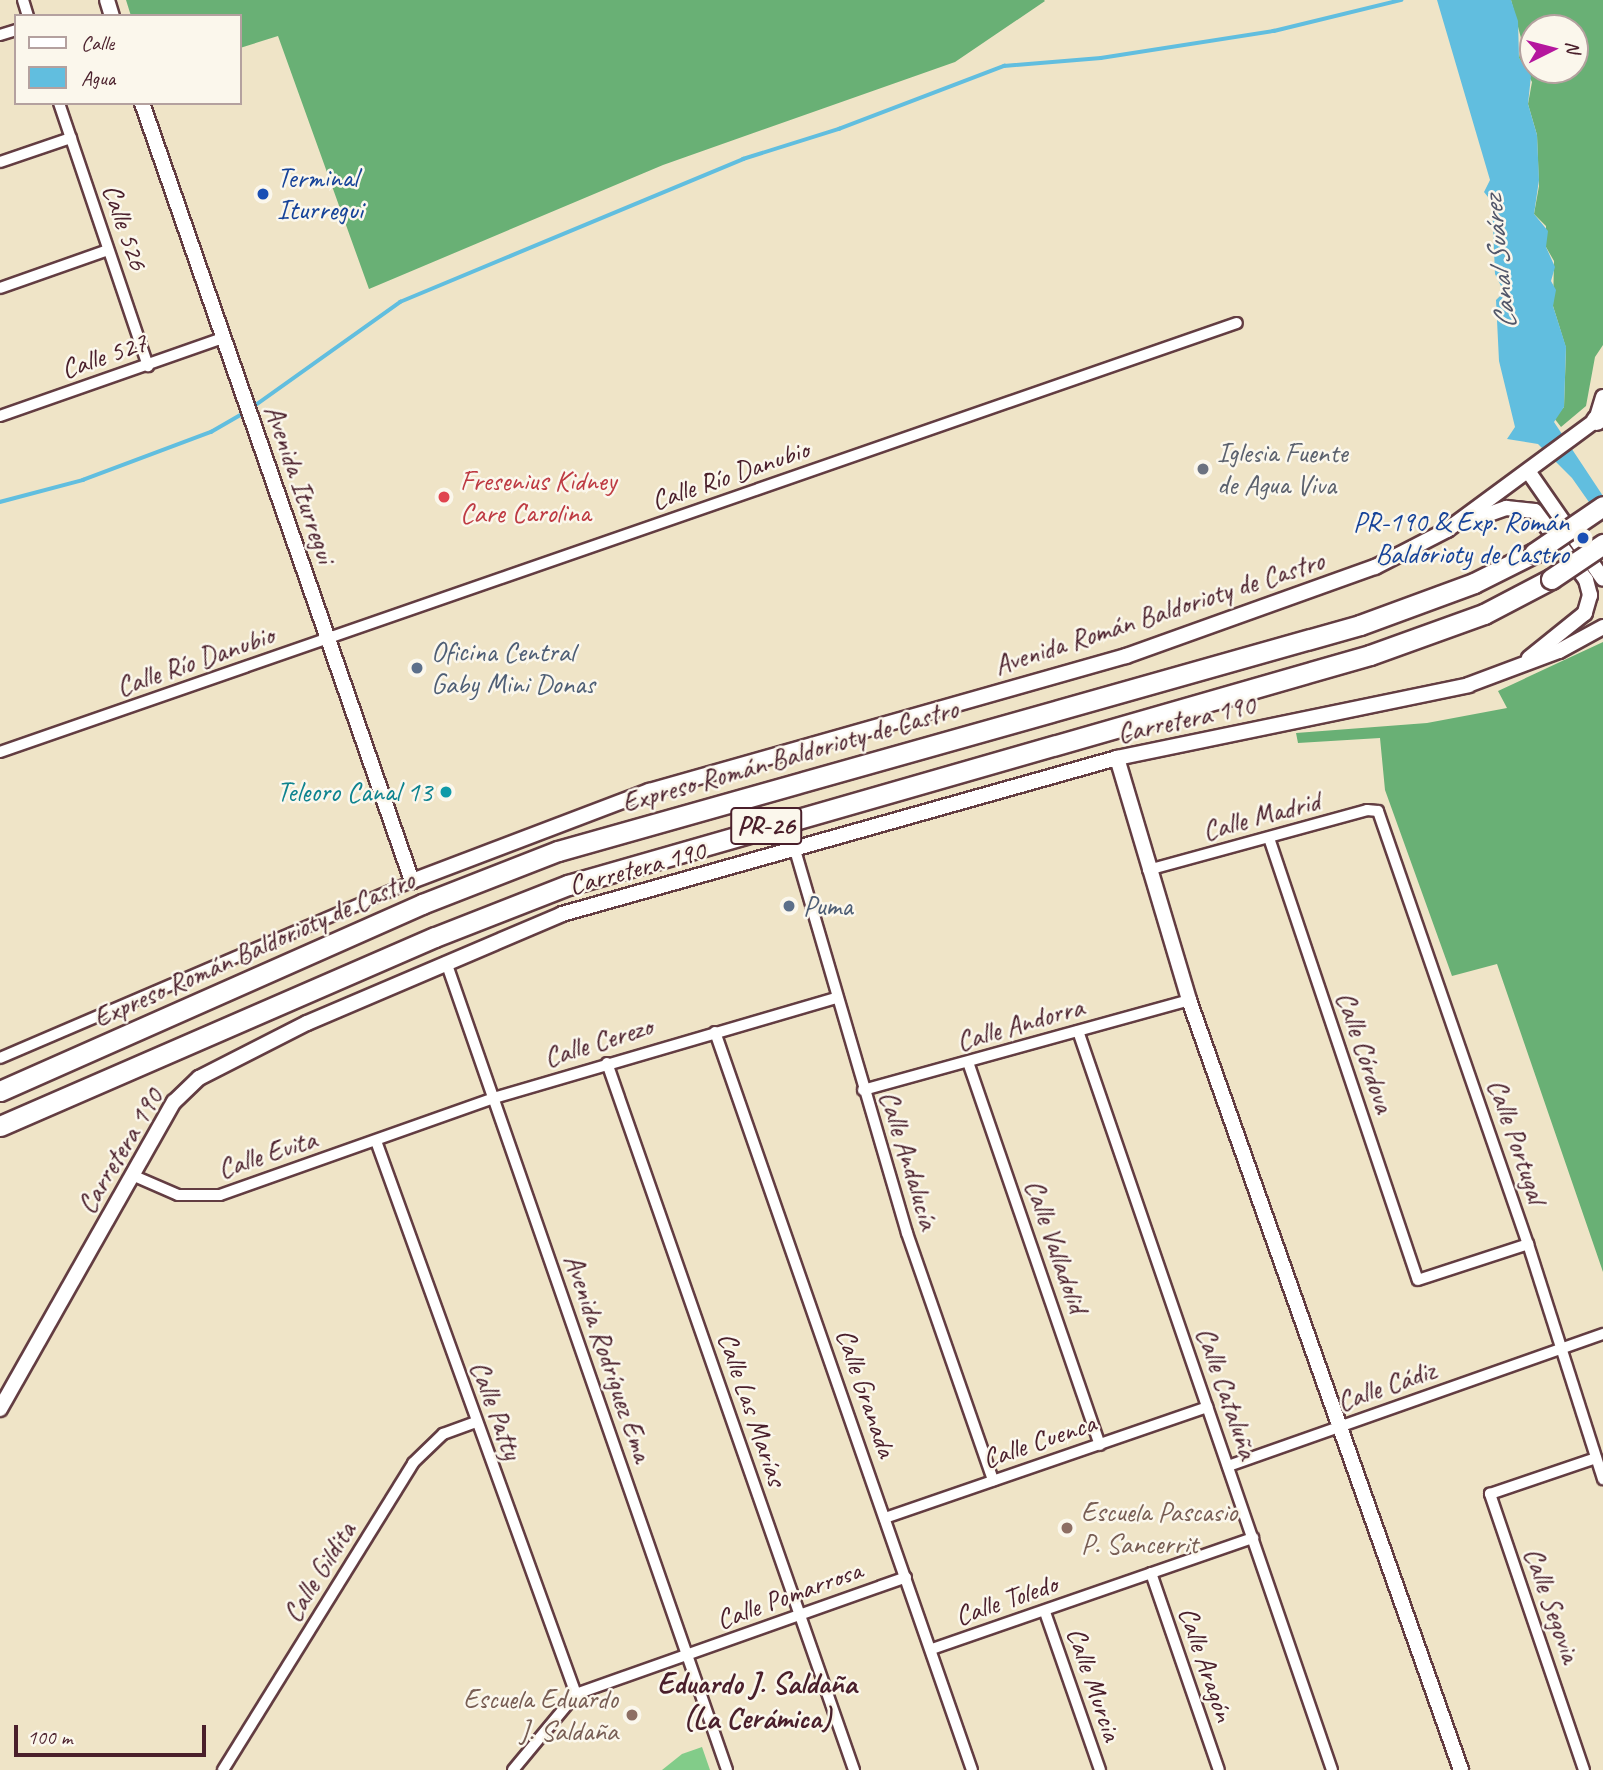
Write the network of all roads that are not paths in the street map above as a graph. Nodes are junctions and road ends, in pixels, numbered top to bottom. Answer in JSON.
{"nodes":[{"id":1,"x":60,"y":105,"type":"edge"},
{"id":2,"x":143,"y":105,"type":"edge"},
{"id":3,"x":71,"y":138,"type":"junction"},
{"id":4,"x":0,"y":162,"type":"edge"},
{"id":5,"x":108,"y":250,"type":"junction"},
{"id":6,"x":0,"y":288,"type":"edge"},
{"id":7,"x":1237,"y":323,"type":"dead end"},
{"id":8,"x":223,"y":338,"type":"junction"},
{"id":9,"x":148,"y":366,"type":"junction"},
{"id":10,"x":1603,"y":397,"type":"edge"},
{"id":11,"x":0,"y":416,"type":"edge"},
{"id":12,"x":1600,"y":421,"type":"edge"},
{"id":13,"x":1523,"y":474,"type":"junction"},
{"id":14,"x":1603,"y":506,"type":"edge"},
{"id":15,"x":1447,"y":530,"type":"junction"},
{"id":16,"x":1603,"y":544,"type":"edge"},
{"id":17,"x":1603,"y":579,"type":"edge"},
{"id":18,"x":1603,"y":627,"type":"edge"},
{"id":19,"x":327,"y":640,"type":"junction"},
{"id":20,"x":1514,"y":670,"type":"junction"},
{"id":21,"x":0,"y":752,"type":"edge"},
{"id":22,"x":1117,"y":758,"type":"junction"},
{"id":23,"x":1383,"y":819,"type":"joint"},
{"id":24,"x":1269,"y":838,"type":"junction"},
{"id":25,"x":795,"y":850,"type":"junction"},
{"id":26,"x":1148,"y":870,"type":"junction"},
{"id":27,"x":412,"y":881,"type":"junction"},
{"id":28,"x":446,"y":962,"type":"junction"},
{"id":29,"x":837,"y":998,"type":"junction"},
{"id":30,"x":1189,"y":1000,"type":"junction"},
{"id":31,"x":1078,"y":1031,"type":"junction"},
{"id":32,"x":715,"y":1032,"type":"junction"},
{"id":33,"x":0,"y":1058,"type":"edge"},
{"id":34,"x":968,"y":1062,"type":"junction"},
{"id":35,"x":607,"y":1063,"type":"junction"},
{"id":36,"x":46,"y":1072,"type":"junction"},
{"id":37,"x":0,"y":1077,"type":"edge"},
{"id":38,"x":863,"y":1090,"type":"junction"},
{"id":39,"x":0,"y":1091,"type":"edge"},
{"id":40,"x":494,"y":1098,"type":"junction"},
{"id":41,"x":0,"y":1126,"type":"edge"},
{"id":42,"x":376,"y":1141,"type":"junction"},
{"id":43,"x":132,"y":1175,"type":"junction"},
{"id":44,"x":1528,"y":1244,"type":"junction"},
{"id":45,"x":1603,"y":1334,"type":"edge"},
{"id":46,"x":1559,"y":1350,"type":"junction"},
{"id":47,"x":1207,"y":1407,"type":"junction"},
{"id":48,"x":0,"y":1409,"type":"edge"},
{"id":49,"x":476,"y":1422,"type":"junction"},
{"id":50,"x":1341,"y":1426,"type":"junction"},
{"id":51,"x":1100,"y":1445,"type":"junction"},
{"id":52,"x":1596,"y":1458,"type":"junction"},
{"id":53,"x":1228,"y":1466,"type":"junction"},
{"id":54,"x":1603,"y":1479,"type":"edge"},
{"id":55,"x":993,"y":1480,"type":"junction"},
{"id":56,"x":885,"y":1518,"type":"junction"},
{"id":57,"x":1253,"y":1538,"type":"junction"},
{"id":58,"x":1151,"y":1573,"type":"junction"},
{"id":59,"x":906,"y":1577,"type":"junction"},
{"id":60,"x":1045,"y":1612,"type":"junction"},
{"id":61,"x":800,"y":1615,"type":"junction"},
{"id":62,"x":932,"y":1649,"type":"junction"},
{"id":63,"x":687,"y":1655,"type":"junction"},
{"id":64,"x":576,"y":1693,"type":"junction"},
{"id":65,"x":223,"y":1770,"type":"edge"},
{"id":66,"x":513,"y":1770,"type":"edge"},
{"id":67,"x":727,"y":1770,"type":"edge"},
{"id":68,"x":854,"y":1770,"type":"edge"},
{"id":69,"x":972,"y":1770,"type":"edge"},
{"id":70,"x":1100,"y":1770,"type":"edge"},
{"id":71,"x":1219,"y":1770,"type":"edge"},
{"id":72,"x":1332,"y":1770,"type":"edge"},
{"id":73,"x":1461,"y":1770,"type":"edge"},
{"id":74,"x":1584,"y":1770,"type":"edge"}],
"edges":[{"from":1,"to":3,"type":"street","name":"Calle 526"},
{"from":2,"to":8,"type":"street","name":"Avenida Iturregui"},
{"from":3,"to":4,"type":"street"},
{"from":3,"to":5,"type":"street","name":"Calle 526"},
{"from":5,"to":6,"type":"street"},
{"from":5,"to":9,"type":"street","name":"Calle 526"},
{"from":7,"to":19,"type":"street","name":"Calle Río Danubio"},
{"from":8,"to":9,"type":"street","name":"Calle 527"},
{"from":8,"to":19,"type":"street","name":"Avenida Iturregui"},
{"from":9,"to":11,"type":"street","name":"Calle 527"},
{"from":10,"to":12,"type":"street"},
{"from":12,"to":13,"type":"street","name":"Avenida Román Baldorioty de Castro"},
{"from":13,"to":15,"type":"street","name":"Avenida Román Baldorioty de Castro"},
{"from":13,"to":17,"type":"street"},
{"from":14,"to":36,"type":"highway","name":"Expreso Román Baldorioty de Castro","number":"PR-26","bridge":true},
{"from":15,"to":20,"type":"street"},
{"from":15,"to":27,"type":"street","name":"Avenida Román Baldorioty de Castro"},
{"from":16,"to":41,"type":"highway","number":"PR-26","bridge":true},
{"from":18,"to":20,"type":"street","name":"Carretera 190"},
{"from":19,"to":21,"type":"street","name":"Calle Río Danubio"},
{"from":19,"to":27,"type":"street","name":"Avenida Iturregui"},
{"from":20,"to":22,"type":"street","name":"Carretera 190"},
{"from":22,"to":25,"type":"street","name":"Carretera 190"},
{"from":22,"to":26,"type":"street"},
{"from":23,"to":24,"type":"street","name":"Calle Madrid"},
{"from":23,"to":44,"type":"street","name":"Calle Portugal"},
{"from":24,"to":26,"type":"street","name":"Calle Madrid"},
{"from":24,"to":44,"type":"street","name":"Calle Córdova"},
{"from":25,"to":28,"type":"street","name":"Carretera 190"},
{"from":25,"to":29,"type":"street","name":"Calle Andalucía"},
{"from":26,"to":30,"type":"street"},
{"from":27,"to":33,"type":"street","name":"Avenida Román Baldorioty de Castro"},
{"from":28,"to":40,"type":"street","name":"Avenida Rodríguez Ema"},
{"from":28,"to":43,"type":"street","name":"Carretera 190"},
{"from":29,"to":32,"type":"street","name":"Calle Cerezo"},
{"from":29,"to":38,"type":"street","name":"Calle Andalucía"},
{"from":30,"to":31,"type":"street","name":"Calle Andorra"},
{"from":30,"to":50,"type":"street"},
{"from":31,"to":34,"type":"street","name":"Calle Andorra"},
{"from":31,"to":47,"type":"street","name":"Calle Cataluña"},
{"from":32,"to":35,"type":"street","name":"Calle Cerezo"},
{"from":32,"to":56,"type":"street","name":"Calle Granada"},
{"from":34,"to":38,"type":"street","name":"Calle Andorra"},
{"from":34,"to":51,"type":"street","name":"Calle Valladolid"},
{"from":35,"to":40,"type":"street","name":"Calle Cerezo"},
{"from":35,"to":61,"type":"street","name":"Calle Las Marías"},
{"from":36,"to":37,"type":"highway"},
{"from":36,"to":39,"type":"highway","name":"Expreso Román Baldorioty de Castro","number":"PR-26"},
{"from":38,"to":55,"type":"street","name":"Calle Andalucía"},
{"from":40,"to":42,"type":"street","name":"Calle Cerezo"},
{"from":40,"to":63,"type":"street","name":"Avenida Rodríguez Ema"},
{"from":42,"to":43,"type":"street","name":"Calle Evita"},
{"from":42,"to":49,"type":"street","name":"Calle Patty"},
{"from":43,"to":48,"type":"street","name":"Carretera 190"},
{"from":44,"to":46,"type":"street","name":"Calle Portugal"},
{"from":45,"to":46,"type":"street","name":"Calle Cádiz"},
{"from":46,"to":50,"type":"street","name":"Calle Cádiz"},
{"from":46,"to":52,"type":"street","name":"Calle Portugal"},
{"from":47,"to":51,"type":"street","name":"Calle Cuenca"},
{"from":47,"to":53,"type":"street","name":"Calle Cataluña"},
{"from":49,"to":64,"type":"street","name":"Calle Patty"},
{"from":49,"to":65,"type":"street","name":"Calle Gildita"},
{"from":50,"to":53,"type":"street","name":"Calle Cádiz"},
{"from":50,"to":73,"type":"street"},
{"from":51,"to":55,"type":"street","name":"Calle Cuenca"},
{"from":52,"to":54,"type":"street","name":"Calle Portugal"},
{"from":52,"to":74,"type":"street","name":"Calle Segovia"},
{"from":53,"to":57,"type":"street","name":"Calle Cataluña"},
{"from":55,"to":56,"type":"street","name":"Calle Cuenca"},
{"from":56,"to":59,"type":"street","name":"Calle Granada"},
{"from":57,"to":58,"type":"street","name":"Calle Toledo"},
{"from":57,"to":72,"type":"street","name":"Calle Cataluña"},
{"from":58,"to":60,"type":"street","name":"Calle Toledo"},
{"from":58,"to":71,"type":"street","name":"Calle Aragón"},
{"from":59,"to":61,"type":"street","name":"Calle Pomarrosa"},
{"from":59,"to":62,"type":"street","name":"Calle Granada"},
{"from":60,"to":62,"type":"street","name":"Calle Toledo"},
{"from":60,"to":70,"type":"street","name":"Calle Murcia"},
{"from":61,"to":63,"type":"street","name":"Calle Pomarrosa"},
{"from":61,"to":68,"type":"street","name":"Calle Las Marías"},
{"from":62,"to":69,"type":"street","name":"Calle Granada"},
{"from":63,"to":64,"type":"street","name":"Calle Pomarrosa"},
{"from":63,"to":67,"type":"street","name":"Avenida Rodríguez Ema"},
{"from":64,"to":66,"type":"street"}]}
